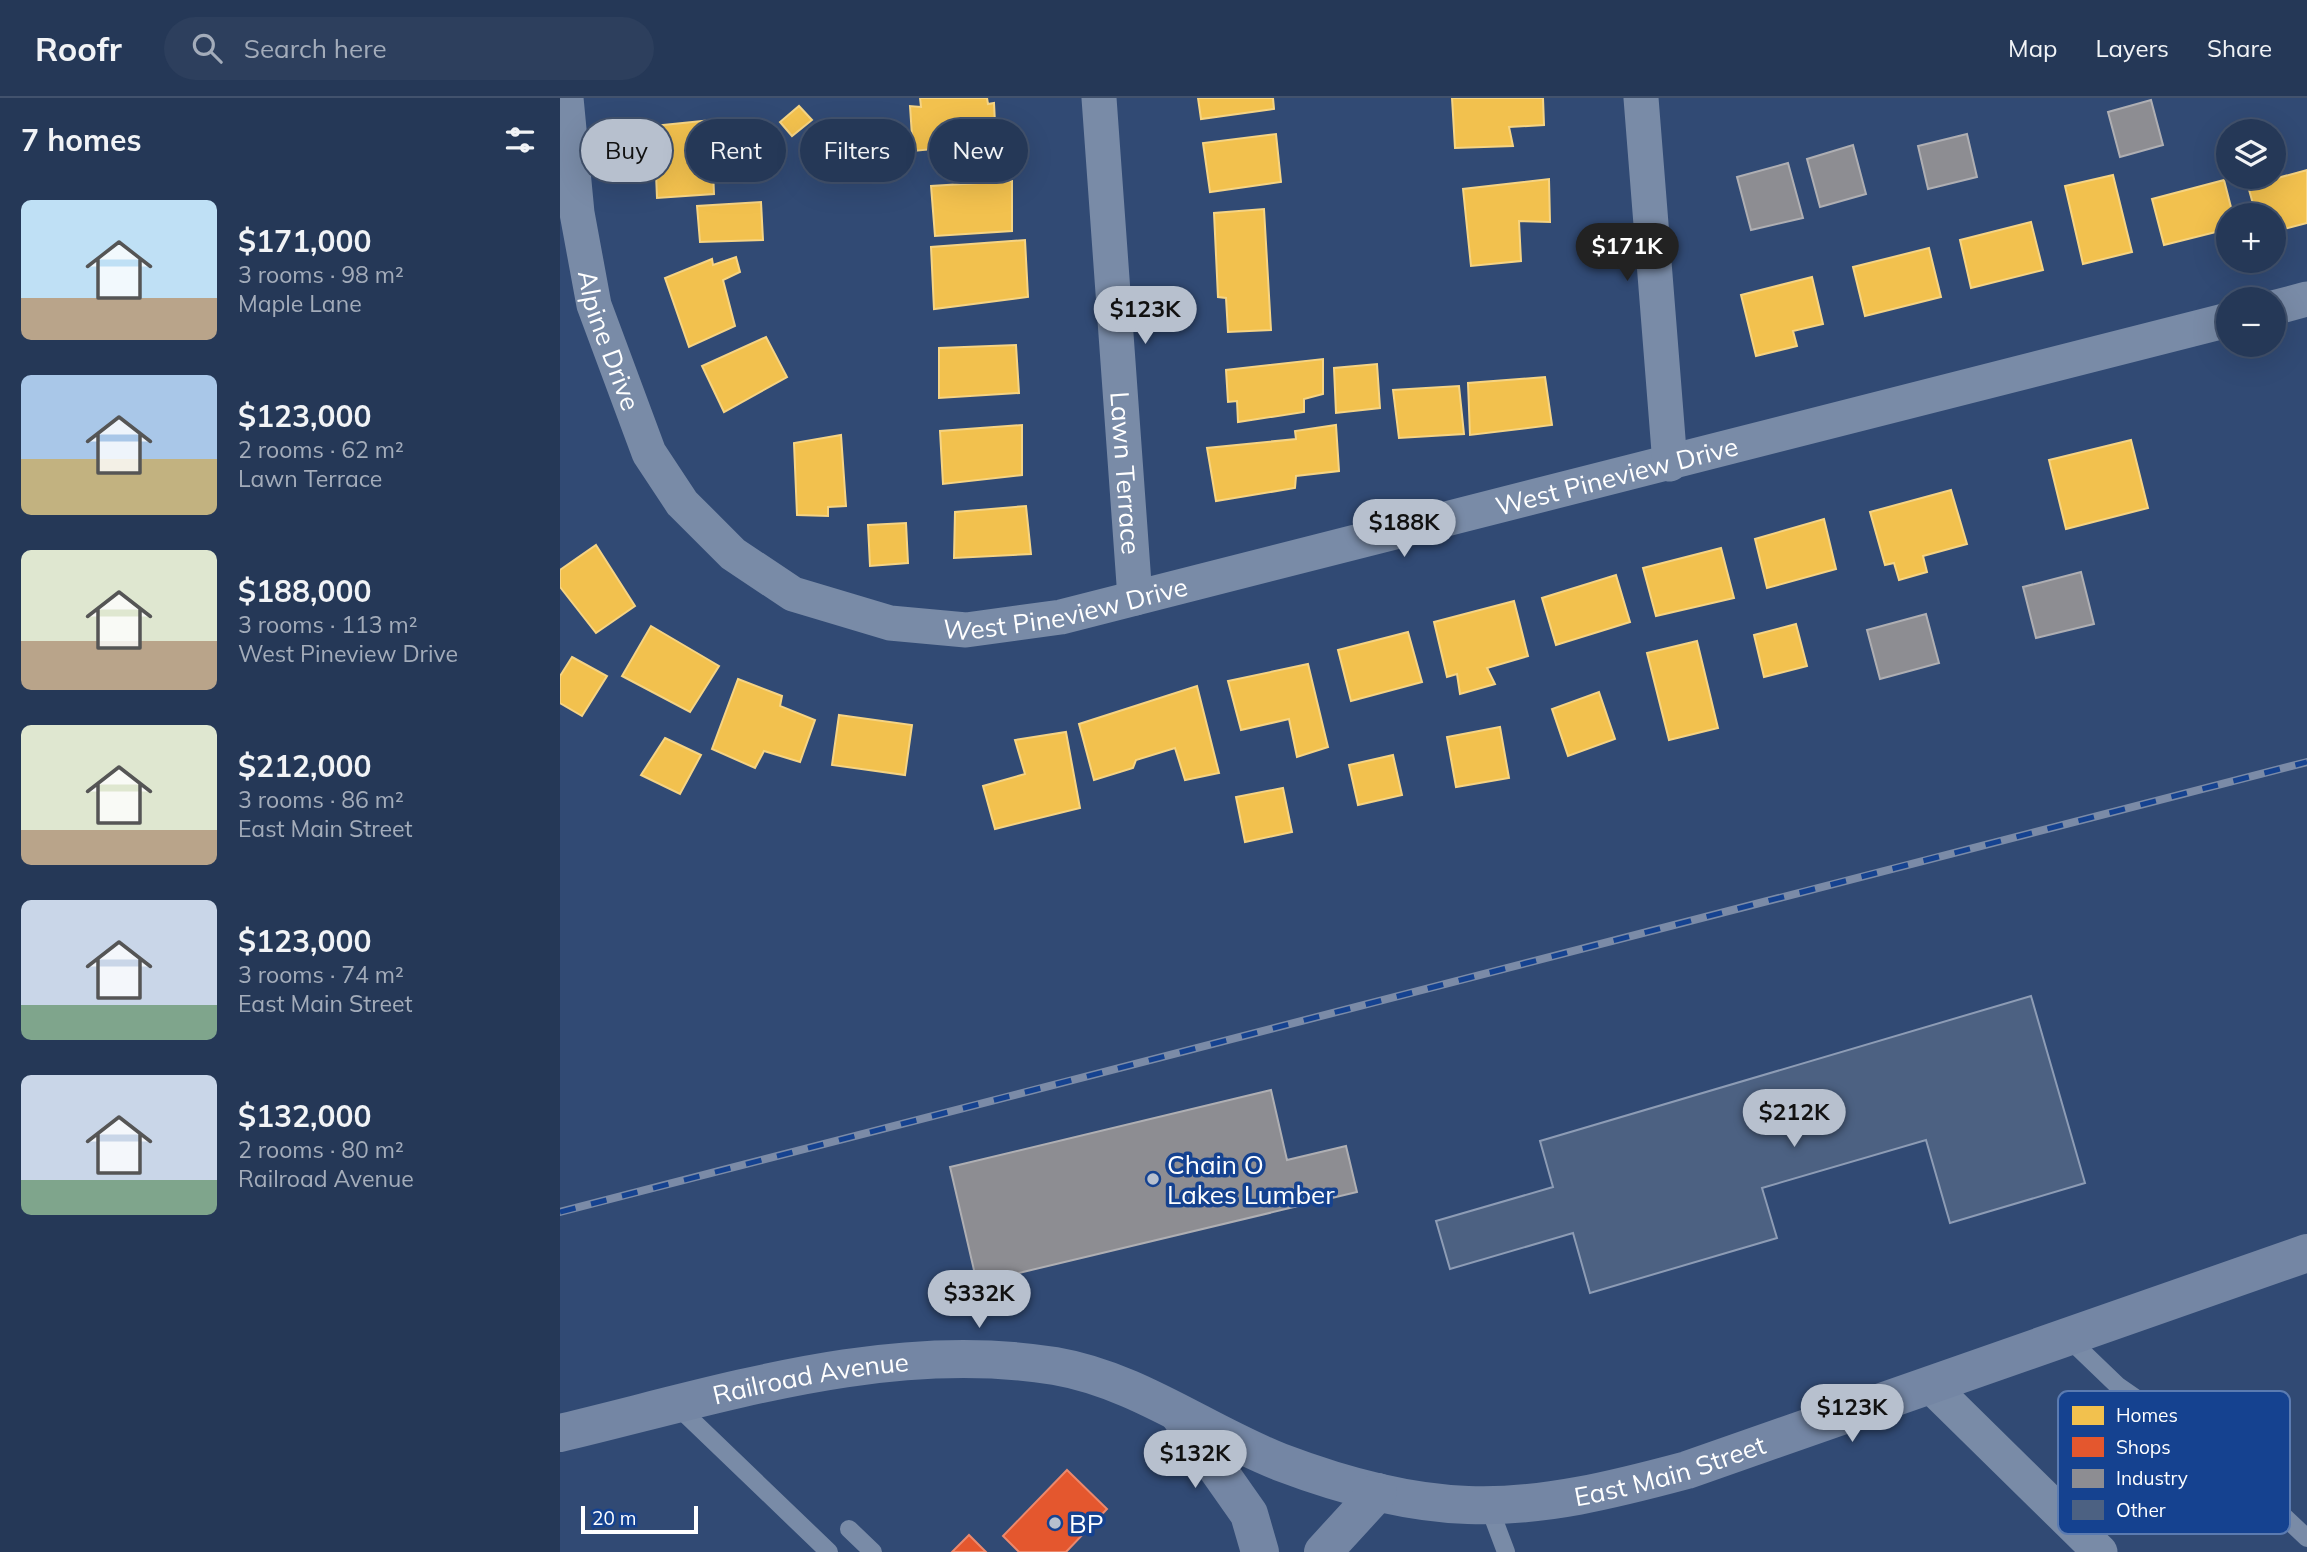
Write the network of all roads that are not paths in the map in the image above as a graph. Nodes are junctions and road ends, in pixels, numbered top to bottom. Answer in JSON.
{"nodes":[{"id":1,"x":566,"y":98,"type":"edge"},
{"id":2,"x":1099,"y":98,"type":"edge"},
{"id":3,"x":1641,"y":98,"type":"edge"},
{"id":4,"x":2307,"y":299,"type":"edge"},
{"id":5,"x":2286,"y":305,"type":"edge"},
{"id":6,"x":2216,"y":323,"type":"edge"},
{"id":7,"x":649,"y":453,"type":"joint"},
{"id":8,"x":1670,"y":464,"type":"junction"},
{"id":9,"x":1135,"y":598,"type":"junction"},
{"id":10,"x":2307,"y":1253,"type":"edge"},
{"id":11,"x":2067,"y":1337,"type":"junction"},
{"id":12,"x":1930,"y":1385,"type":"junction"},
{"id":13,"x":2125,"y":1391,"type":"edge"},
{"id":14,"x":677,"y":1406,"type":"junction"},
{"id":15,"x":1176,"y":1412,"type":"junction"},
{"id":16,"x":560,"y":1433,"type":"edge"},
{"id":17,"x":1378,"y":1492,"type":"junction"},
{"id":18,"x":1488,"y":1504,"type":"junction"},
{"id":19,"x":2058,"y":1510,"type":"edge"},
{"id":20,"x":2290,"y":1522,"type":"edge"},
{"id":21,"x":849,"y":1529,"type":"dead end"},
{"id":22,"x":2083,"y":1534,"type":"edge"},
{"id":23,"x":2307,"y":1538,"type":"edge"},
{"id":24,"x":829,"y":1552,"type":"edge"},
{"id":25,"x":873,"y":1552,"type":"edge"},
{"id":26,"x":1260,"y":1552,"type":"edge"},
{"id":27,"x":1323,"y":1552,"type":"edge"},
{"id":28,"x":1506,"y":1552,"type":"edge"},
{"id":29,"x":2101,"y":1552,"type":"edge"}],
"edges":[{"from":1,"to":7,"type":"street","name":"Alpine Drive"},
{"from":2,"to":9,"type":"street","name":"Lawn Terrace"},
{"from":3,"to":8,"type":"street"},
{"from":4,"to":5,"type":"street"},
{"from":6,"to":8,"type":"street","name":"West Pineview Drive"},
{"from":7,"to":9,"type":"street","name":"West Pineview Drive"},
{"from":8,"to":9,"type":"street","name":"West Pineview Drive"},
{"from":10,"to":11,"type":"main road","name":"East Main Street"},
{"from":11,"to":12,"type":"main road","name":"East Main Street"},
{"from":11,"to":13,"type":"lane"},
{"from":12,"to":18,"type":"main road","name":"East Main Street"},
{"from":12,"to":19,"type":"street"},
{"from":14,"to":15,"type":"main road","name":"Railroad Avenue"},
{"from":14,"to":16,"type":"main road","name":"Railroad Avenue"},
{"from":14,"to":24,"type":"lane"},
{"from":15,"to":17,"type":"main road","name":"Railroad Avenue"},
{"from":15,"to":26,"type":"main road"},
{"from":17,"to":18,"type":"main road","name":"East Main Street"},
{"from":17,"to":27,"type":"main road"},
{"from":18,"to":28,"type":"lane"},
{"from":20,"to":23,"type":"lane"},
{"from":21,"to":25,"type":"lane"},
{"from":22,"to":29,"type":"street"}]}
